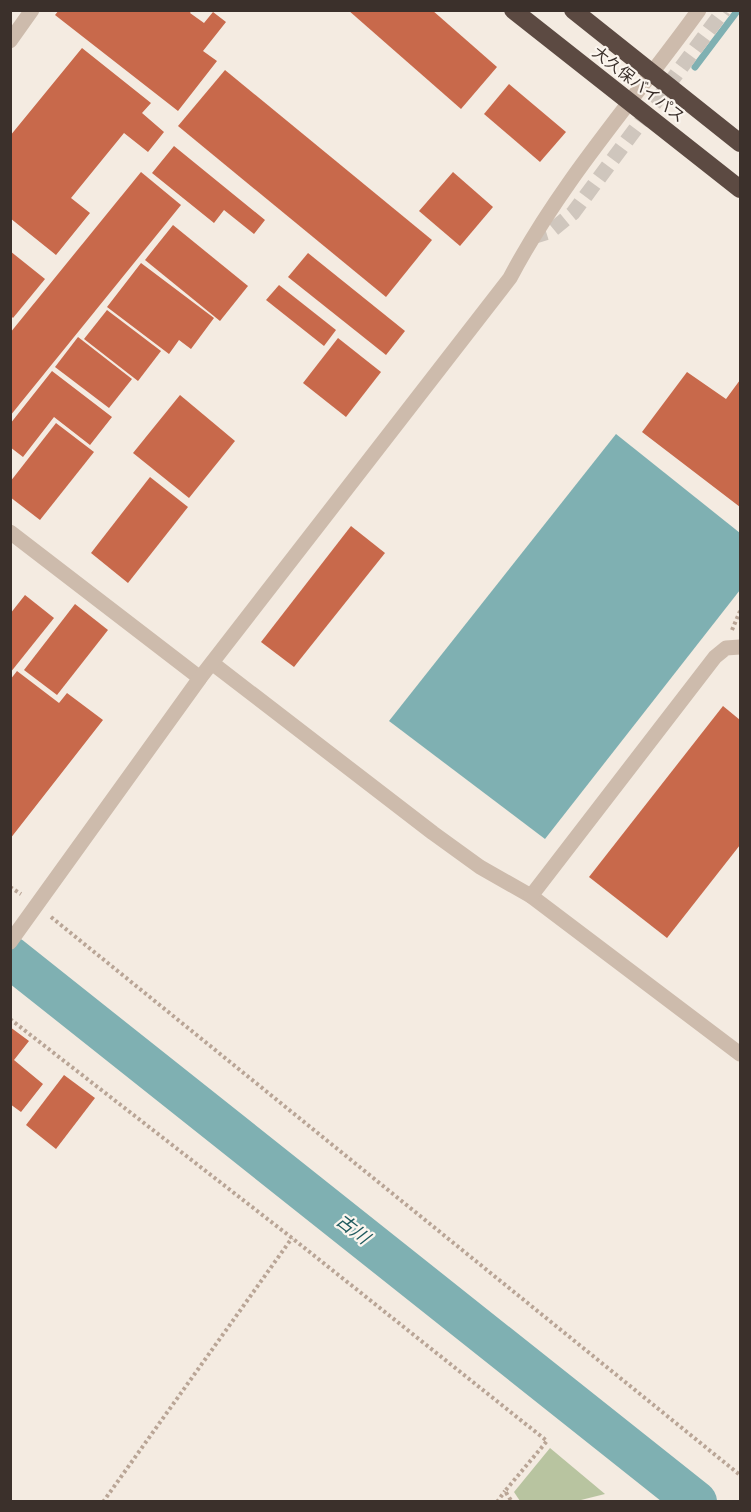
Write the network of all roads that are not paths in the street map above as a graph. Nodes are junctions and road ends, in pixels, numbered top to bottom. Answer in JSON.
{"nodes":[{"id":1,"x":32,"y":10,"type":"edge"},
{"id":2,"x":513,"y":10,"type":"edge"},
{"id":3,"x":573,"y":10,"type":"edge"},
{"id":4,"x":699,"y":10,"type":"edge"},
{"id":5,"x":10,"y":41,"type":"edge"},
{"id":6,"x":653,"y":75,"type":"junction"},
{"id":7,"x":630,"y":102,"type":"junction"},
{"id":8,"x":741,"y":143,"type":"edge"},
{"id":9,"x":741,"y":189,"type":"edge"},
{"id":10,"x":10,"y":532,"type":"edge"},
{"id":11,"x":741,"y":647,"type":"edge"},
{"id":12,"x":212,"y":663,"type":"junction"},
{"id":13,"x":200,"y":678,"type":"junction"},
{"id":14,"x":531,"y":896,"type":"junction"},
{"id":15,"x":10,"y":942,"type":"edge"},
{"id":16,"x":741,"y":1054,"type":"edge"}],
"edges":[{"from":1,"to":5,"type":"street"},
{"from":2,"to":7,"type":"highway","name":"大久保バイパス"},
{"from":3,"to":6,"type":"highway","name":"大久保バイパス"},
{"from":4,"to":6,"type":"street"},
{"from":6,"to":7,"type":"street"},
{"from":6,"to":8,"type":"highway","name":"大久保バイパス"},
{"from":7,"to":9,"type":"highway","name":"大久保バイパス"},
{"from":7,"to":12,"type":"street"},
{"from":10,"to":13,"type":"street"},
{"from":11,"to":14,"type":"street"},
{"from":12,"to":13,"type":"street"},
{"from":12,"to":14,"type":"street"},
{"from":13,"to":15,"type":"street"},
{"from":14,"to":16,"type":"street"}]}
